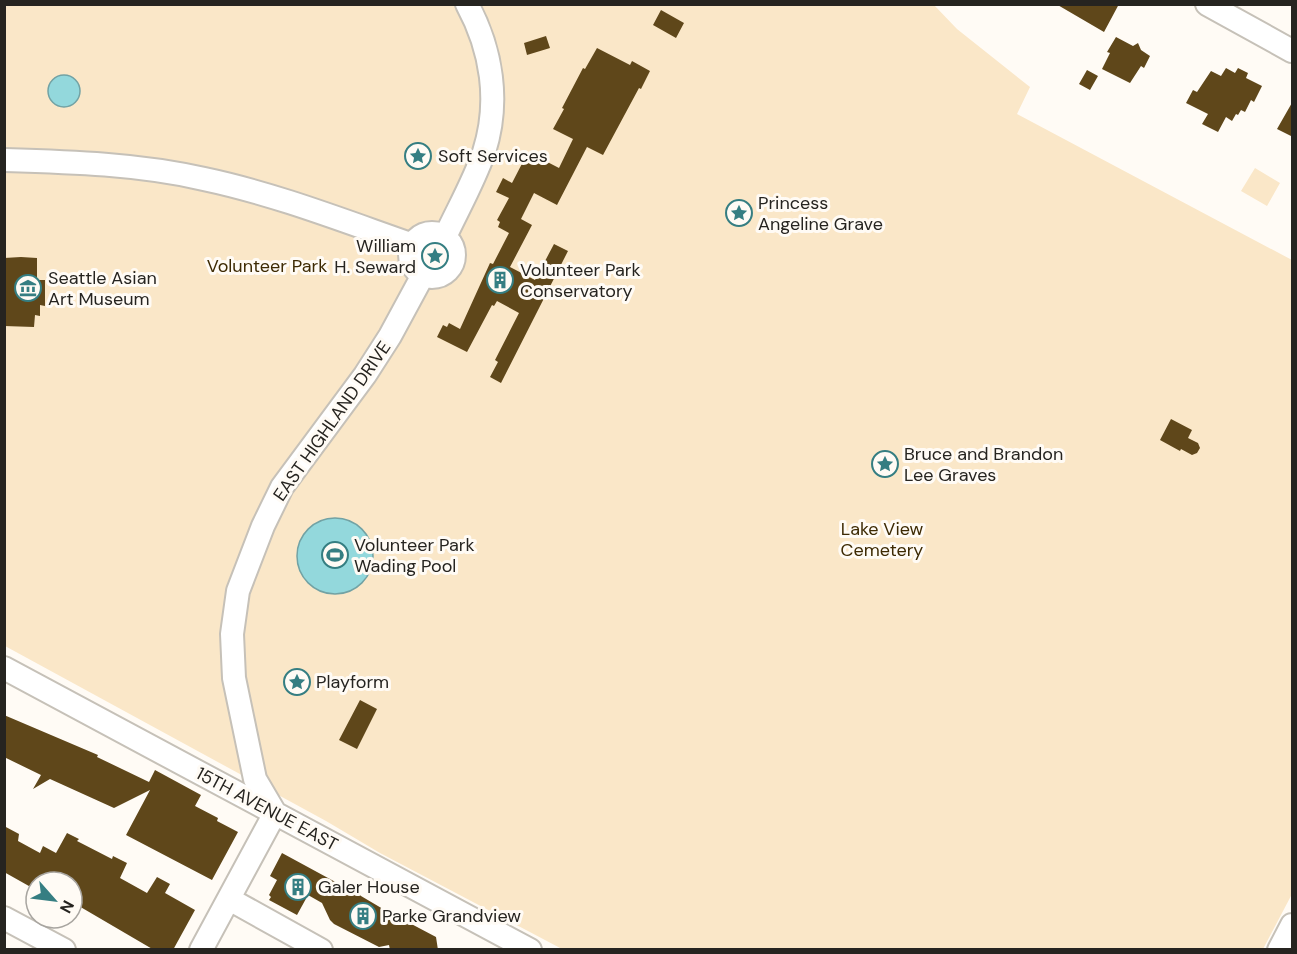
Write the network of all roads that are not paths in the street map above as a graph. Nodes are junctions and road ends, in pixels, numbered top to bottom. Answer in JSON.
{"nodes":[{"id":1,"x":467,"y":4,"type":"edge"},
{"id":2,"x":1207,"y":4,"type":"edge"},
{"id":3,"x":1293,"y":51,"type":"edge"},
{"id":4,"x":4,"y":160,"type":"edge"},
{"id":5,"x":445,"y":237,"type":"junction"},
{"id":6,"x":413,"y":245,"type":"junction"},
{"id":7,"x":423,"y":275,"type":"junction"},
{"id":8,"x":4,"y":668,"type":"edge"},
{"id":9,"x":275,"y":813,"type":"junction"},
{"id":10,"x":229,"y":899,"type":"junction"},
{"id":11,"x":4,"y":918,"type":"edge"},
{"id":12,"x":1293,"y":925,"type":"edge"},
{"id":13,"x":64,"y":950,"type":"edge"},
{"id":14,"x":201,"y":950,"type":"edge"},
{"id":15,"x":321,"y":950,"type":"edge"},
{"id":16,"x":530,"y":950,"type":"edge"},
{"id":17,"x":1279,"y":950,"type":"edge"}],
"edges":[{"from":1,"to":5,"type":"street"},
{"from":2,"to":3,"type":"street"},
{"from":4,"to":6,"type":"street"},
{"from":5,"to":6,"type":"street"},
{"from":5,"to":7,"type":"street"},
{"from":6,"to":7,"type":"street"},
{"from":7,"to":9,"type":"street","name":"EAST HIGHLAND DRIVE"},
{"from":8,"to":9,"type":"street","name":"15TH AVENUE EAST"},
{"from":9,"to":10,"type":"street"},
{"from":9,"to":16,"type":"street","name":"15TH AVENUE EAST"},
{"from":10,"to":14,"type":"street"},
{"from":10,"to":15,"type":"street"},
{"from":11,"to":13,"type":"street"},
{"from":12,"to":17,"type":"street"}]}
